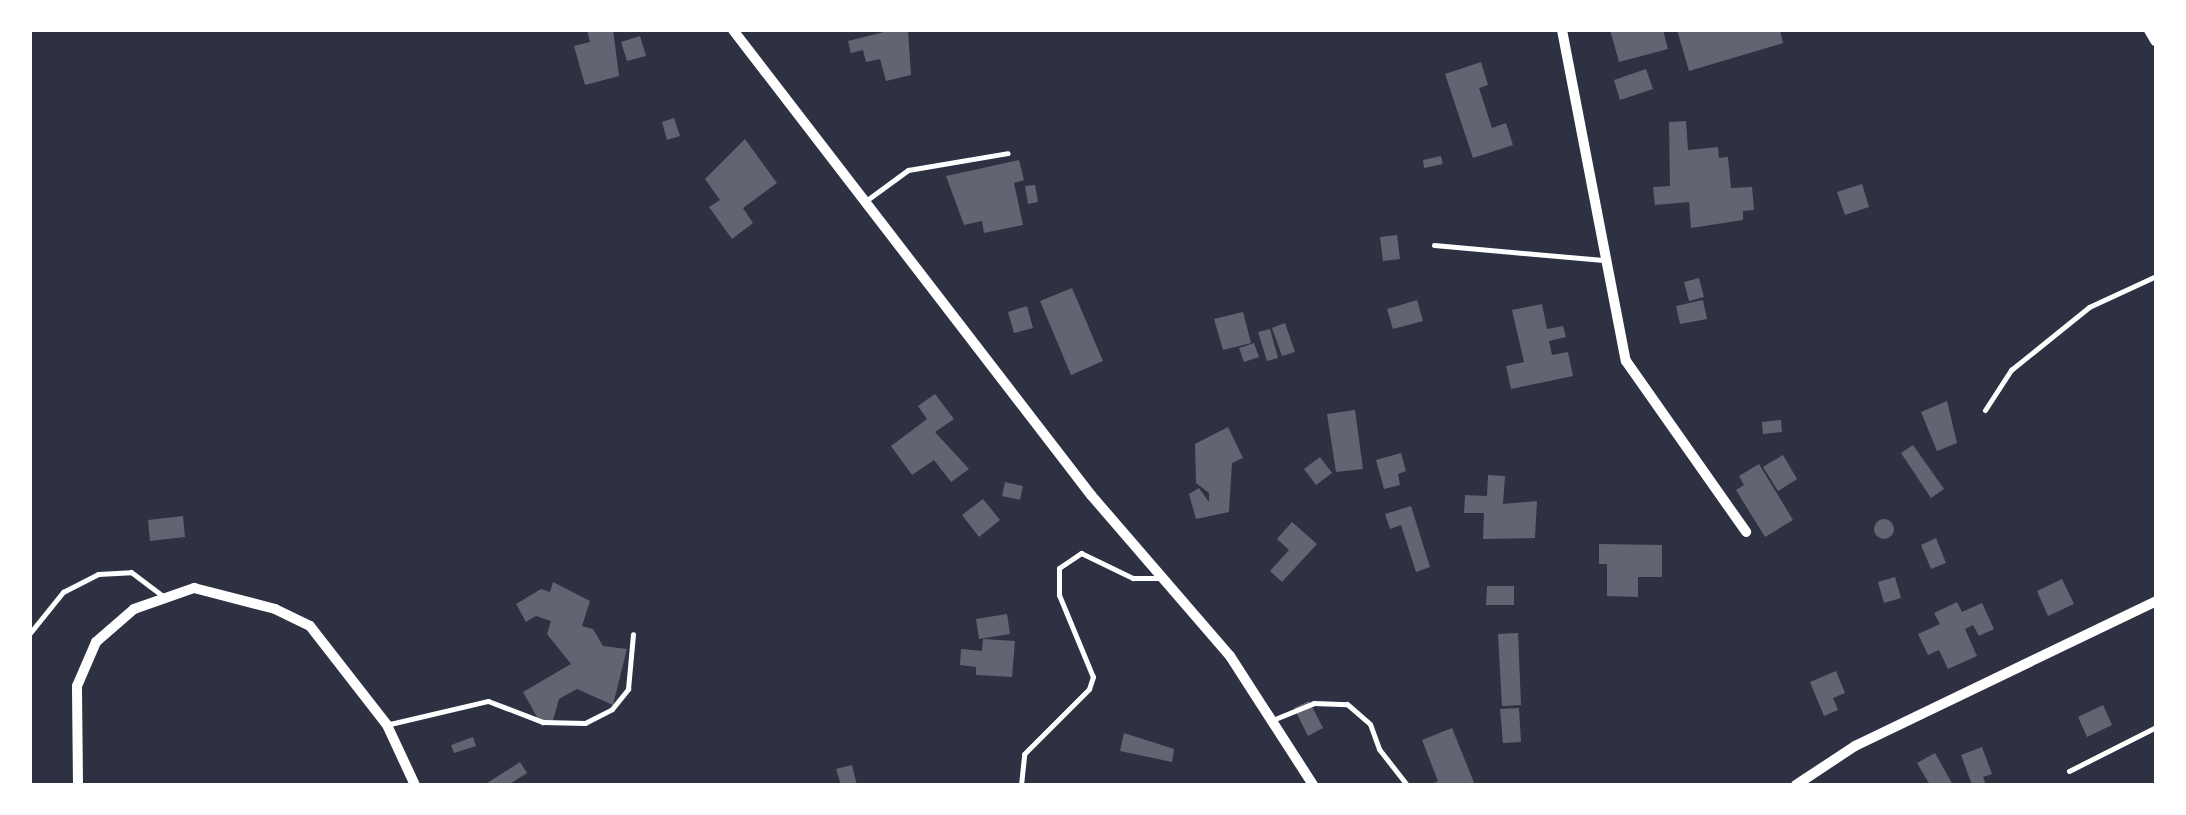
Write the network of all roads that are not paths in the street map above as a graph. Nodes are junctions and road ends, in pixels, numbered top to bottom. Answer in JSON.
{"nodes":[{"id":1,"x":733,"y":30,"type":"edge"},
{"id":2,"x":1562,"y":30,"type":"edge"},
{"id":3,"x":2150,"y":30,"type":"edge"},
{"id":4,"x":2156,"y":40,"type":"edge"},
{"id":5,"x":1008,"y":153,"type":"dead end"},
{"id":6,"x":867,"y":200,"type":"junction"},
{"id":7,"x":1434,"y":245,"type":"dead end"},
{"id":8,"x":1606,"y":261,"type":"junction"},
{"id":9,"x":2156,"y":276,"type":"edge"},
{"id":10,"x":1985,"y":410,"type":"dead end"},
{"id":11,"x":1746,"y":532,"type":"dead end"},
{"id":12,"x":1162,"y":577,"type":"junction"},
{"id":13,"x":162,"y":595,"type":"junction"},
{"id":14,"x":2156,"y":601,"type":"edge"},
{"id":15,"x":30,"y":634,"type":"edge"},
{"id":16,"x":633,"y":634,"type":"dead end"},
{"id":17,"x":1275,"y":719,"type":"junction"},
{"id":18,"x":387,"y":725,"type":"junction"},
{"id":19,"x":2156,"y":728,"type":"edge"},
{"id":20,"x":2069,"y":771,"type":"dead end"},
{"id":21,"x":78,"y":785,"type":"edge"},
{"id":22,"x":415,"y":785,"type":"edge"},
{"id":23,"x":1021,"y":785,"type":"edge"},
{"id":24,"x":1313,"y":785,"type":"edge"},
{"id":25,"x":1407,"y":785,"type":"edge"},
{"id":26,"x":1796,"y":785,"type":"edge"}],
"edges":[{"from":1,"to":6,"type":"street"},
{"from":2,"to":8,"type":"street"},
{"from":3,"to":4,"type":"street"},
{"from":5,"to":6,"type":"lane"},
{"from":6,"to":12,"type":"street"},
{"from":7,"to":8,"type":"lane"},
{"from":8,"to":11,"type":"street"},
{"from":9,"to":10,"type":"lane"},
{"from":12,"to":17,"type":"street"},
{"from":12,"to":23,"type":"lane"},
{"from":13,"to":15,"type":"lane"},
{"from":13,"to":18,"type":"street"},
{"from":13,"to":21,"type":"street"},
{"from":14,"to":26,"type":"street"},
{"from":16,"to":18,"type":"lane"},
{"from":17,"to":24,"type":"street"},
{"from":17,"to":25,"type":"lane"},
{"from":18,"to":22,"type":"street"},
{"from":19,"to":20,"type":"lane"}]}
